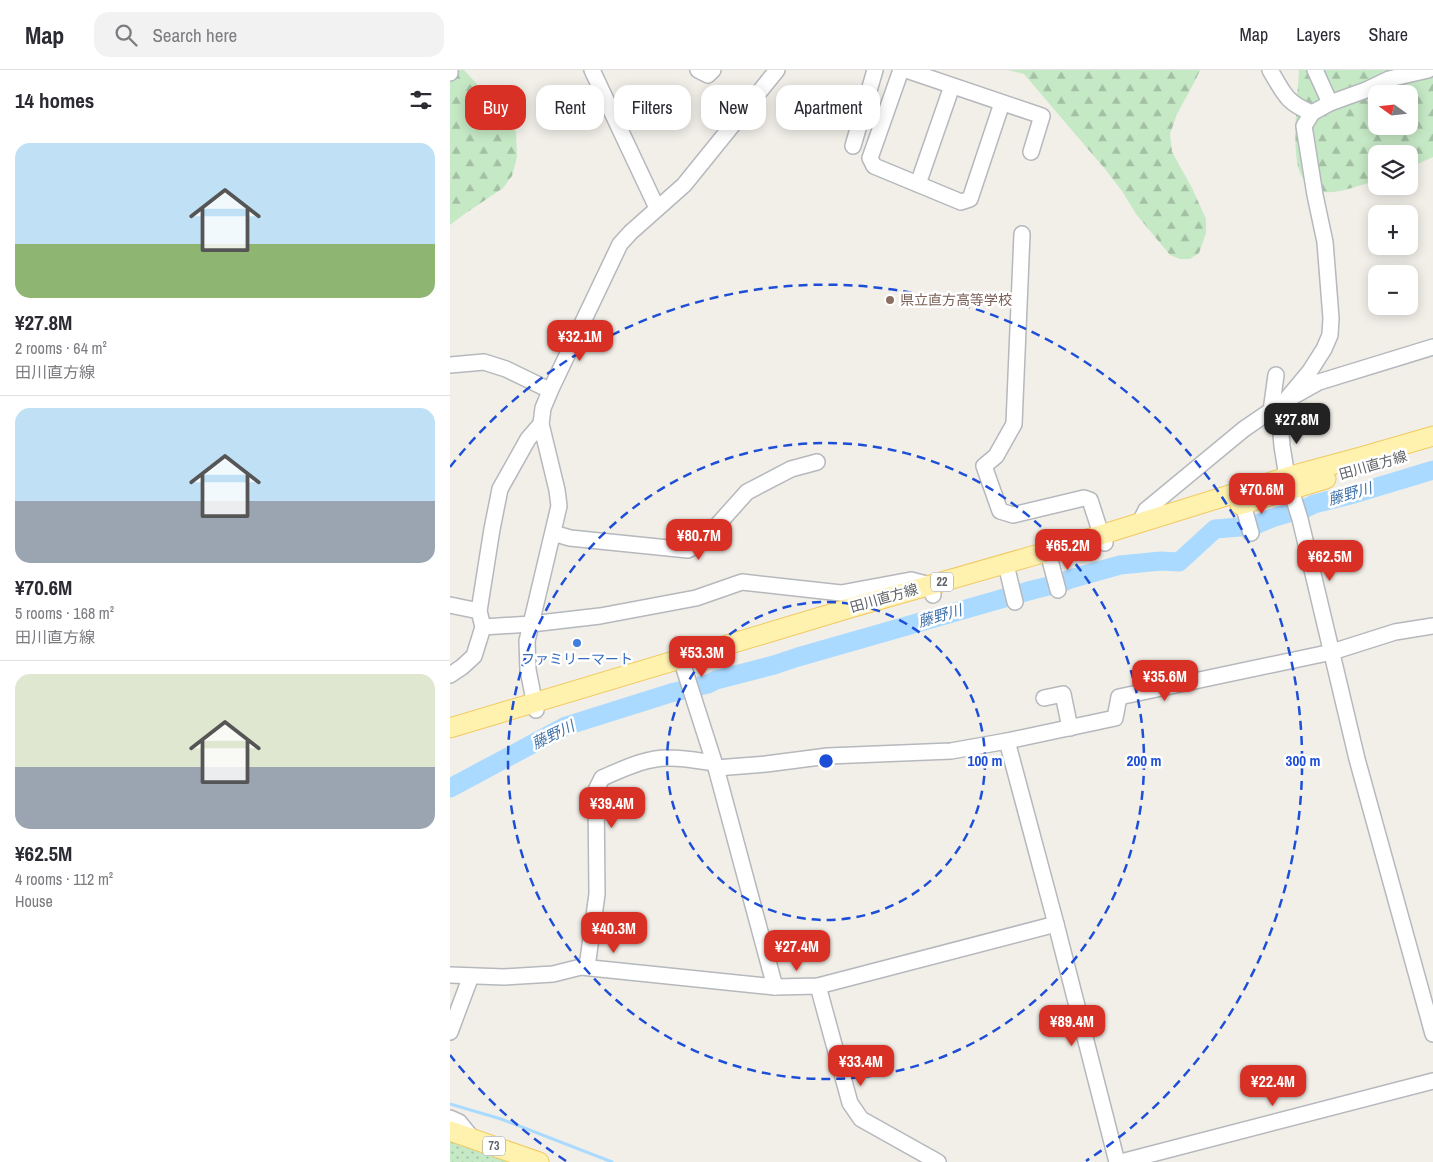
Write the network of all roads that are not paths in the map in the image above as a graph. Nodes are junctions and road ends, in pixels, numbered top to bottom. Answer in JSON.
{"nodes":[{"id":1,"x":592,"y":70,"type":"edge"},
{"id":2,"x":698,"y":70,"type":"edge"},
{"id":3,"x":713,"y":70,"type":"edge"},
{"id":4,"x":777,"y":70,"type":"edge"},
{"id":5,"x":875,"y":70,"type":"edge"},
{"id":6,"x":901,"y":70,"type":"edge"},
{"id":7,"x":906,"y":70,"type":"edge"},
{"id":8,"x":1270,"y":70,"type":"edge"},
{"id":9,"x":1315,"y":70,"type":"edge"},
{"id":10,"x":1428,"y":70,"type":"edge"},
{"id":11,"x":952,"y":86,"type":"junction"},
{"id":12,"x":1002,"y":103,"type":"junction"},
{"id":13,"x":1330,"y":103,"type":"junction"},
{"id":14,"x":1312,"y":114,"type":"junction"},
{"id":15,"x":853,"y":146,"type":"dead end"},
{"id":16,"x":1031,"y":152,"type":"dead end"},
{"id":17,"x":918,"y":184,"type":"junction"},
{"id":18,"x":657,"y":208,"type":"junction"},
{"id":19,"x":1022,"y":234,"type":"dead end"},
{"id":20,"x":1433,"y":347,"type":"edge"},
{"id":21,"x":450,"y":365,"type":"edge"},
{"id":22,"x":1276,"y":374,"type":"dead end"},
{"id":23,"x":543,"y":387,"type":"dead end"},
{"id":24,"x":1285,"y":402,"type":"junction"},
{"id":25,"x":1271,"y":411,"type":"junction"},
{"id":26,"x":541,"y":424,"type":"junction"},
{"id":27,"x":1433,"y":436,"type":"edge"},
{"id":28,"x":1433,"y":448,"type":"edge"},
{"id":29,"x":817,"y":462,"type":"dead end"},
{"id":30,"x":1290,"y":487,"type":"junction"},
{"id":31,"x":1243,"y":504,"type":"junction"},
{"id":32,"x":1140,"y":522,"type":"junction"},
{"id":33,"x":1251,"y":533,"type":"dead end"},
{"id":34,"x":553,"y":534,"type":"junction"},
{"id":35,"x":1103,"y":538,"type":"junction"},
{"id":36,"x":1050,"y":561,"type":"junction"},
{"id":37,"x":1008,"y":573,"type":"junction"},
{"id":38,"x":931,"y":590,"type":"junction"},
{"id":39,"x":1058,"y":590,"type":"dead end"},
{"id":40,"x":1015,"y":602,"type":"dead end"},
{"id":41,"x":450,"y":605,"type":"edge"},
{"id":42,"x":479,"y":611,"type":"junction"},
{"id":43,"x":531,"y":624,"type":"junction"},
{"id":44,"x":1433,"y":626,"type":"edge"},
{"id":45,"x":483,"y":627,"type":"junction"},
{"id":46,"x":1332,"y":652,"type":"junction"},
{"id":47,"x":682,"y":664,"type":"junction"},
{"id":48,"x":450,"y":675,"type":"edge"},
{"id":49,"x":1044,"y":698,"type":"dead end"},
{"id":50,"x":535,"y":706,"type":"junction"},
{"id":51,"x":450,"y":728,"type":"edge"},
{"id":52,"x":1070,"y":728,"type":"junction"},
{"id":53,"x":450,"y":736,"type":"edge"},
{"id":54,"x":1006,"y":741,"type":"junction"},
{"id":55,"x":715,"y":765,"type":"junction"},
{"id":56,"x":1056,"y":924,"type":"junction"},
{"id":57,"x":588,"y":967,"type":"junction"},
{"id":58,"x":450,"y":975,"type":"edge"},
{"id":59,"x":471,"y":976,"type":"junction"},
{"id":60,"x":818,"y":986,"type":"junction"},
{"id":61,"x":775,"y":987,"type":"junction"},
{"id":62,"x":450,"y":1032,"type":"edge"},
{"id":63,"x":1433,"y":1034,"type":"edge"},
{"id":64,"x":1433,"y":1081,"type":"edge"},
{"id":65,"x":450,"y":1118,"type":"edge"},
{"id":66,"x":450,"y":1131,"type":"edge"},
{"id":67,"x":472,"y":1138,"type":"junction"},
{"id":68,"x":539,"y":1162,"type":"edge"},
{"id":69,"x":938,"y":1162,"type":"edge"},
{"id":70,"x":1117,"y":1162,"type":"edge"},
{"id":71,"x":1121,"y":1162,"type":"edge"}],
"edges":[{"from":1,"to":18,"type":"street"},
{"from":2,"to":3,"type":"street"},
{"from":4,"to":18,"type":"street"},
{"from":5,"to":15,"type":"street"},
{"from":6,"to":17,"type":"street"},
{"from":7,"to":11,"type":"street"},
{"from":8,"to":14,"type":"street"},
{"from":9,"to":13,"type":"street"},
{"from":10,"to":13,"type":"street"},
{"from":11,"to":12,"type":"street"},
{"from":11,"to":17,"type":"street"},
{"from":12,"to":16,"type":"street"},
{"from":12,"to":17,"type":"street"},
{"from":13,"to":14,"type":"street"},
{"from":14,"to":24,"type":"street"},
{"from":18,"to":26,"type":"street"},
{"from":19,"to":35,"type":"street"},
{"from":20,"to":24,"type":"street"},
{"from":21,"to":23,"type":"street"},
{"from":22,"to":25,"type":"street"},
{"from":24,"to":25,"type":"street"},
{"from":24,"to":30,"type":"street"},
{"from":25,"to":32,"type":"street"},
{"from":26,"to":34,"type":"street"},
{"from":26,"to":42,"type":"street"},
{"from":27,"to":30,"type":"main road","name":"田川直方線","number":"22"},
{"from":28,"to":30,"type":"main road","name":"田川直方線","number":"22"},
{"from":29,"to":34,"type":"street"},
{"from":30,"to":31,"type":"main road","name":"田川直方線","number":"22"},
{"from":30,"to":32,"type":"main road","name":"田川直方線","number":"22"},
{"from":30,"to":46,"type":"street"},
{"from":31,"to":33,"type":"street"},
{"from":31,"to":35,"type":"main road","name":"田川直方線","number":"22"},
{"from":32,"to":35,"type":"main road","name":"田川直方線","number":"22"},
{"from":34,"to":43,"type":"street"},
{"from":35,"to":36,"type":"main road","name":"田川直方線","number":"22"},
{"from":35,"to":38,"type":"main road","name":"田川直方線","number":"22"},
{"from":36,"to":37,"type":"main road","name":"田川直方線","number":"22"},
{"from":36,"to":39,"type":"street"},
{"from":37,"to":38,"type":"main road","name":"田川直方線","number":"22"},
{"from":37,"to":40,"type":"street"},
{"from":38,"to":43,"type":"street"},
{"from":38,"to":47,"type":"main road","name":"田川直方線","number":"22"},
{"from":41,"to":42,"type":"street"},
{"from":42,"to":45,"type":"street"},
{"from":43,"to":45,"type":"street"},
{"from":43,"to":50,"type":"street"},
{"from":44,"to":46,"type":"street"},
{"from":45,"to":48,"type":"street"},
{"from":46,"to":52,"type":"street"},
{"from":46,"to":63,"type":"street"},
{"from":47,"to":50,"type":"main road","name":"田川直方線","number":"22"},
{"from":47,"to":55,"type":"street"},
{"from":49,"to":52,"type":"street"},
{"from":50,"to":51,"type":"main road","name":"田川直方線","number":"22"},
{"from":50,"to":53,"type":"main road","name":"田川直方線","number":"22"},
{"from":52,"to":54,"type":"street"},
{"from":54,"to":55,"type":"street"},
{"from":54,"to":56,"type":"street"},
{"from":55,"to":57,"type":"street"},
{"from":55,"to":61,"type":"street"},
{"from":56,"to":60,"type":"street"},
{"from":56,"to":70,"type":"street"},
{"from":57,"to":59,"type":"street"},
{"from":57,"to":61,"type":"street"},
{"from":58,"to":59,"type":"street"},
{"from":59,"to":62,"type":"street"},
{"from":60,"to":61,"type":"street"},
{"from":60,"to":69,"type":"street"},
{"from":64,"to":71,"type":"street"},
{"from":65,"to":67,"type":"street"},
{"from":66,"to":67,"type":"main road","number":"73"},
{"from":67,"to":68,"type":"main road","number":"73"}]}
